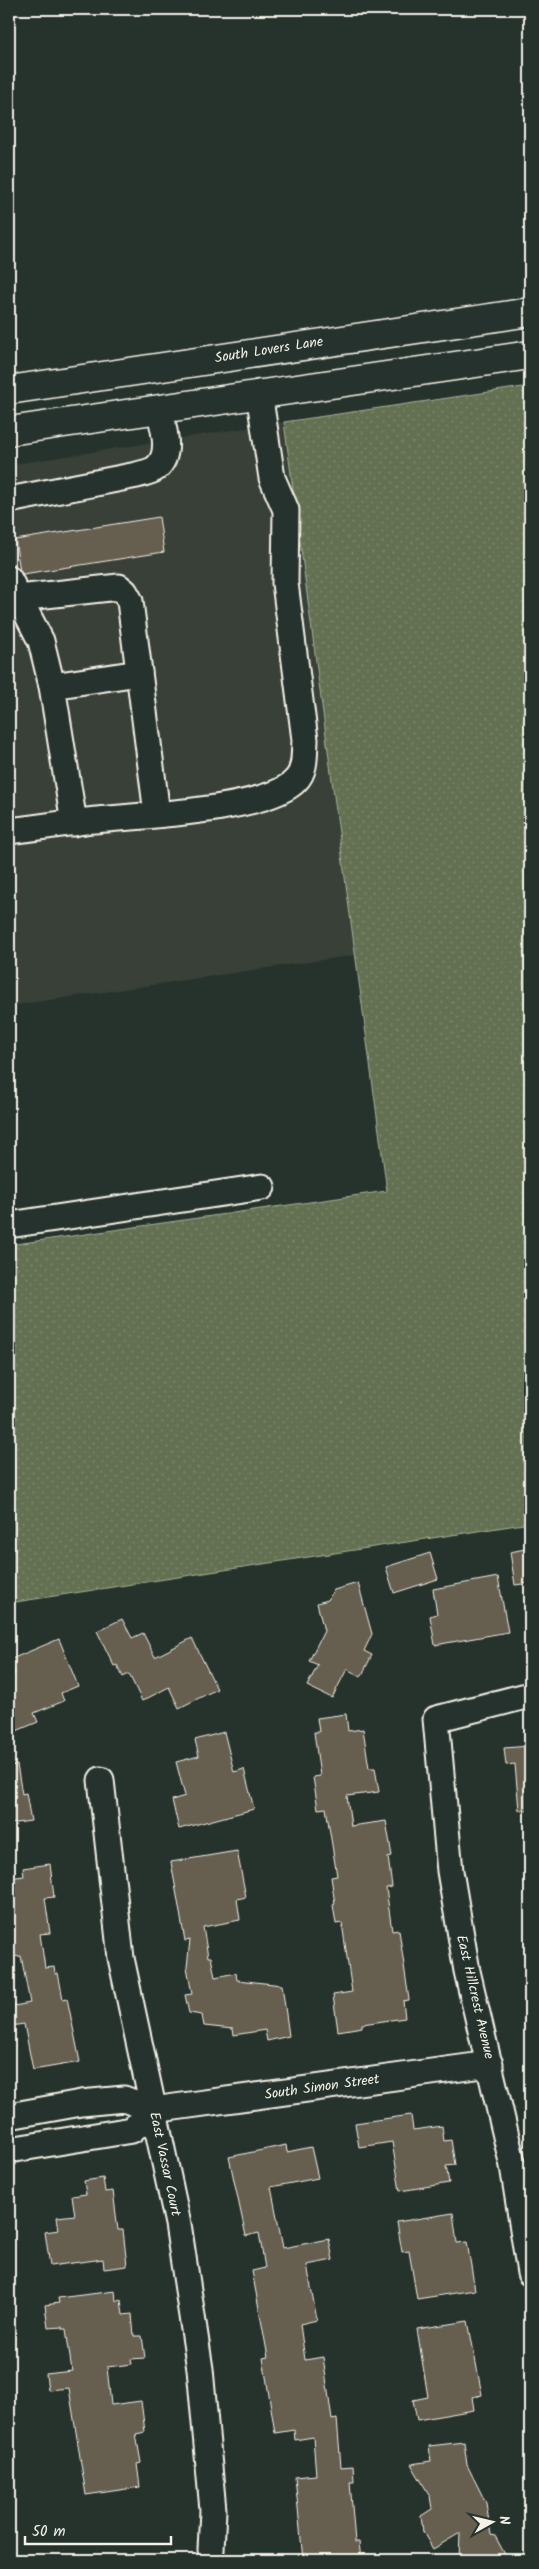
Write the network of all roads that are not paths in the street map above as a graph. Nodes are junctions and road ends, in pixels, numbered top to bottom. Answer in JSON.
{"nodes":[{"id":1,"x":530,"y":312,"type":"edge"},
{"id":2,"x":530,"y":355,"type":"edge"},
{"id":3,"x":9,"y":390,"type":"edge"},
{"id":4,"x":259,"y":393,"type":"junction"},
{"id":5,"x":158,"y":408,"type":"junction"},
{"id":6,"x":9,"y":431,"type":"edge"},
{"id":7,"x":9,"y":500,"type":"edge"},
{"id":8,"x":12,"y":592,"type":"edge"},
{"id":9,"x":139,"y":673,"type":"junction"},
{"id":10,"x":52,"y":686,"type":"junction"},
{"id":11,"x":157,"y":814,"type":"junction"},
{"id":12,"x":74,"y":823,"type":"junction"},
{"id":13,"x":9,"y":831,"type":"edge"},
{"id":14,"x":262,"y":1187,"type":"dead end"},
{"id":15,"x":9,"y":1226,"type":"edge"},
{"id":16,"x":530,"y":1696,"type":"edge"},
{"id":17,"x":100,"y":1780,"type":"dead end"},
{"id":18,"x":490,"y":2064,"type":"junction"},
{"id":19,"x":153,"y":2110,"type":"junction"},
{"id":20,"x":9,"y":2116,"type":"edge"},
{"id":21,"x":9,"y":2150,"type":"edge"},
{"id":22,"x":530,"y":2274,"type":"edge"},
{"id":23,"x":211,"y":2550,"type":"dead end"}],
"edges":[{"from":1,"to":3,"type":"main road","name":"South Lovers Lane"},
{"from":2,"to":4,"type":"main road"},
{"from":4,"to":5,"type":"main road"},
{"from":4,"to":11,"type":"street"},
{"from":5,"to":6,"type":"main road"},
{"from":5,"to":7,"type":"street"},
{"from":8,"to":9,"type":"street"},
{"from":8,"to":10,"type":"street"},
{"from":9,"to":10,"type":"street"},
{"from":9,"to":11,"type":"street"},
{"from":10,"to":12,"type":"street"},
{"from":11,"to":12,"type":"street"},
{"from":12,"to":13,"type":"street"},
{"from":14,"to":15,"type":"street"},
{"from":16,"to":18,"type":"street","name":"East Hillcrest Avenue"},
{"from":17,"to":19,"type":"street","name":"East Vassar Court"},
{"from":18,"to":19,"type":"street","name":"South Simon Street"},
{"from":18,"to":22,"type":"street","name":"East Hillcrest Avenue"},
{"from":19,"to":20,"type":"street","name":"South Simon Street"},
{"from":19,"to":21,"type":"street"},
{"from":19,"to":23,"type":"street","name":"East Vassar Court"}]}
